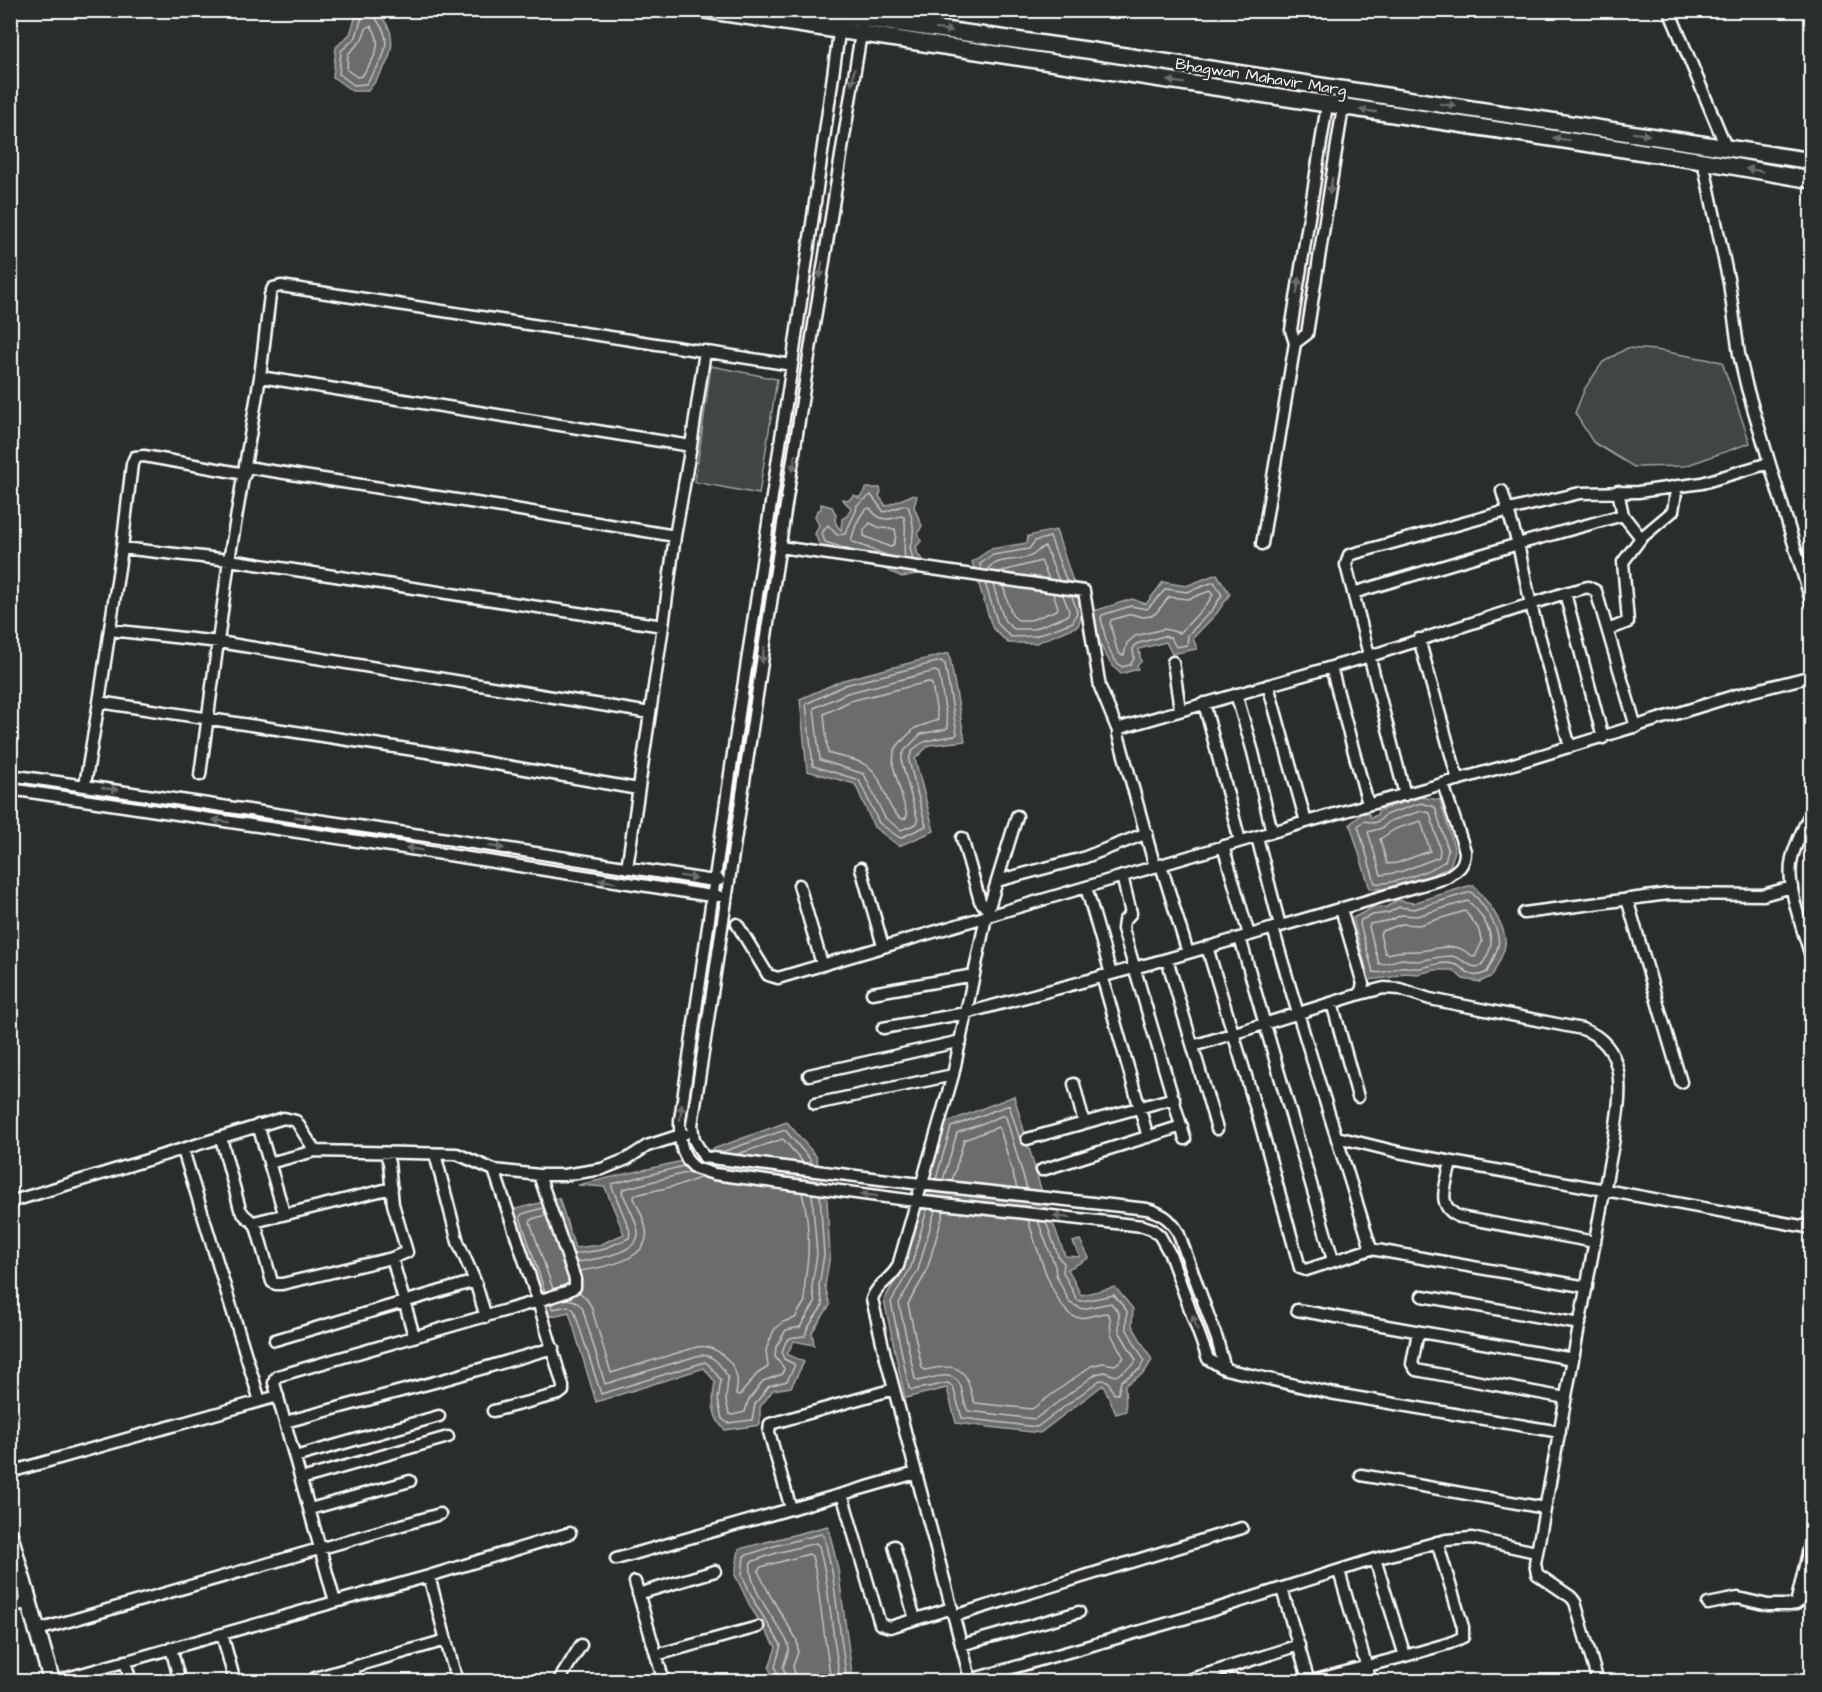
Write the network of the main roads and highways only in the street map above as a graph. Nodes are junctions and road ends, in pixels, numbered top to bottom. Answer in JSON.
{"nodes":[{"id":1,"x":705,"y":10,"type":"edge"},
{"id":2,"x":803,"y":10,"type":"edge"},
{"id":3,"x":840,"y":23,"type":"junction"},
{"id":4,"x":862,"y":27,"type":"junction"},
{"id":5,"x":1812,"y":161,"type":"edge"},
{"id":6,"x":1812,"y":180,"type":"edge"},
{"id":7,"x":10,"y":1536,"type":"edge"},
{"id":8,"x":52,"y":1682,"type":"edge"}],
"edges":[{"from":1,"to":3,"type":"main road","name":"Bhagwan Mahavir Marg"},
{"from":2,"to":3,"type":"main road","name":"Bhagwan Mahavir Marg"},
{"from":3,"to":4,"type":"main road","name":"Bhagwan Mahavir Marg"},
{"from":4,"to":5,"type":"main road","name":"Bhagwan Mahavir Marg","one_way":true},
{"from":6,"to":4,"type":"main road","name":"Bhagwan Mahavir Marg","one_way":true},
{"from":7,"to":8,"type":"main road"}]}
